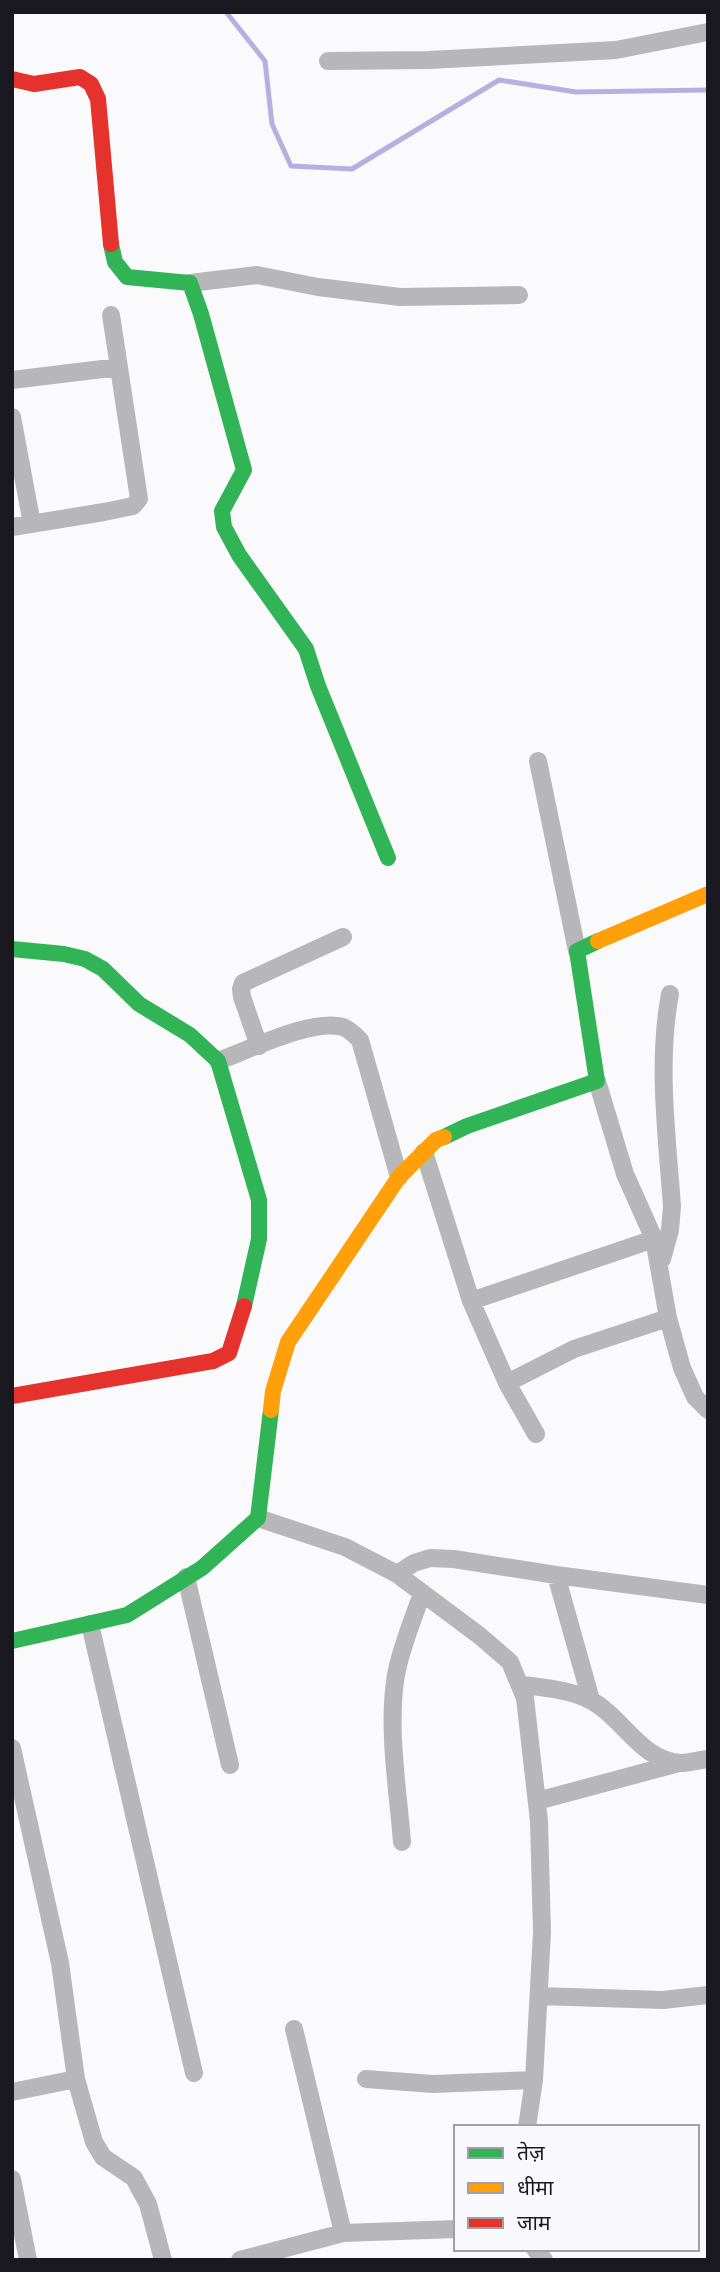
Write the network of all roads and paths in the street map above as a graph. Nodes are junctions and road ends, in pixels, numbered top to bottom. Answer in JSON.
{"nodes":[{"id":1,"x":708,"y":32,"type":"edge"},
{"id":2,"x":328,"y":61,"type":"dead end"},
{"id":3,"x":12,"y":79,"type":"edge"},
{"id":4,"x":190,"y":283,"type":"junction"},
{"id":5,"x":519,"y":295,"type":"dead end"},
{"id":6,"x":111,"y":315,"type":"dead end"},
{"id":7,"x":119,"y":367,"type":"junction"},
{"id":8,"x":12,"y":380,"type":"edge"},
{"id":9,"x":12,"y":417,"type":"edge"},
{"id":10,"x":32,"y":524,"type":"junction"},
{"id":11,"x":12,"y":527,"type":"edge"},
{"id":12,"x":538,"y":761,"type":"dead end"},
{"id":13,"x":388,"y":858,"type":"dead end"},
{"id":14,"x":708,"y":894,"type":"edge"},
{"id":15,"x":343,"y":937,"type":"dead end"},
{"id":16,"x":12,"y":949,"type":"edge"},
{"id":17,"x":577,"y":951,"type":"junction"},
{"id":18,"x":670,"y":994,"type":"dead end"},
{"id":19,"x":259,"y":1046,"type":"junction"},
{"id":20,"x":218,"y":1061,"type":"junction"},
{"id":21,"x":597,"y":1081,"type":"junction"},
{"id":22,"x":424,"y":1152,"type":"junction"},
{"id":23,"x":399,"y":1177,"type":"junction"},
{"id":24,"x":654,"y":1239,"type":"junction"},
{"id":25,"x":660,"y":1269,"type":"junction"},
{"id":26,"x":471,"y":1301,"type":"junction"},
{"id":27,"x":668,"y":1318,"type":"junction"},
{"id":28,"x":507,"y":1383,"type":"junction"},
{"id":29,"x":12,"y":1396,"type":"edge"},
{"id":30,"x":708,"y":1410,"type":"edge"},
{"id":31,"x":536,"y":1434,"type":"dead end"},
{"id":32,"x":258,"y":1518,"type":"junction"},
{"id":33,"x":397,"y":1574,"type":"junction"},
{"id":34,"x":556,"y":1575,"type":"junction"},
{"id":35,"x":186,"y":1577,"type":"junction"},
{"id":36,"x":422,"y":1593,"type":"junction"},
{"id":37,"x":708,"y":1595,"type":"edge"},
{"id":38,"x":90,"y":1624,"type":"junction"},
{"id":39,"x":12,"y":1641,"type":"edge"},
{"id":40,"x":519,"y":1684,"type":"junction"},
{"id":41,"x":590,"y":1700,"type":"junction"},
{"id":42,"x":12,"y":1748,"type":"edge"},
{"id":43,"x":708,"y":1759,"type":"edge"},
{"id":44,"x":679,"y":1763,"type":"junction"},
{"id":45,"x":229,"y":1765,"type":"dead end"},
{"id":46,"x":537,"y":1801,"type":"junction"},
{"id":47,"x":402,"y":1842,"type":"dead end"},
{"id":48,"x":708,"y":1995,"type":"edge"},
{"id":49,"x":539,"y":1996,"type":"junction"},
{"id":50,"x":294,"y":2029,"type":"dead end"},
{"id":51,"x":194,"y":2073,"type":"dead end"},
{"id":52,"x":75,"y":2079,"type":"junction"},
{"id":53,"x":366,"y":2079,"type":"dead end"},
{"id":54,"x":534,"y":2080,"type":"junction"},
{"id":55,"x":12,"y":2092,"type":"edge"},
{"id":56,"x":527,"y":2125,"type":"edge"},
{"id":57,"x":12,"y":2179,"type":"edge"},
{"id":58,"x":454,"y":2229,"type":"edge"},
{"id":59,"x":342,"y":2233,"type":"junction"},
{"id":60,"x":28,"y":2260,"type":"edge"},
{"id":61,"x":163,"y":2260,"type":"edge"},
{"id":62,"x":240,"y":2260,"type":"edge"}],
"edges":[{"from":1,"to":2,"type":"street"},
{"from":3,"to":4,"type":"street"},
{"from":4,"to":5,"type":"street"},
{"from":4,"to":13,"type":"street"},
{"from":6,"to":7,"type":"street"},
{"from":7,"to":8,"type":"street"},
{"from":7,"to":10,"type":"street"},
{"from":9,"to":10,"type":"street"},
{"from":10,"to":11,"type":"street"},
{"from":12,"to":17,"type":"street"},
{"from":14,"to":17,"type":"street"},
{"from":15,"to":19,"type":"street"},
{"from":16,"to":20,"type":"street"},
{"from":17,"to":21,"type":"street"},
{"from":18,"to":25,"type":"street"},
{"from":19,"to":20,"type":"street"},
{"from":19,"to":23,"type":"street"},
{"from":20,"to":29,"type":"street"},
{"from":21,"to":22,"type":"street"},
{"from":21,"to":24,"type":"street"},
{"from":22,"to":23,"type":"street"},
{"from":22,"to":26,"type":"street"},
{"from":23,"to":32,"type":"street"},
{"from":24,"to":25,"type":"street"},
{"from":24,"to":26,"type":"street"},
{"from":25,"to":27,"type":"street"},
{"from":26,"to":28,"type":"street"},
{"from":27,"to":28,"type":"street"},
{"from":27,"to":30,"type":"street"},
{"from":28,"to":31,"type":"street"},
{"from":32,"to":33,"type":"street"},
{"from":32,"to":35,"type":"street"},
{"from":33,"to":34,"type":"street"},
{"from":33,"to":36,"type":"street"},
{"from":34,"to":37,"type":"street"},
{"from":34,"to":41,"type":"street"},
{"from":35,"to":38,"type":"street"},
{"from":35,"to":45,"type":"street"},
{"from":36,"to":40,"type":"street"},
{"from":36,"to":47,"type":"street"},
{"from":38,"to":39,"type":"street"},
{"from":38,"to":51,"type":"street"},
{"from":40,"to":41,"type":"street"},
{"from":40,"to":46,"type":"street"},
{"from":41,"to":44,"type":"street"},
{"from":42,"to":52,"type":"street"},
{"from":43,"to":44,"type":"street"},
{"from":44,"to":46,"type":"street"},
{"from":46,"to":49,"type":"street"},
{"from":48,"to":49,"type":"street"},
{"from":49,"to":54,"type":"street"},
{"from":50,"to":59,"type":"street"},
{"from":52,"to":55,"type":"street"},
{"from":52,"to":61,"type":"street"},
{"from":53,"to":54,"type":"street"},
{"from":54,"to":56,"type":"street"},
{"from":57,"to":60,"type":"street"},
{"from":58,"to":59,"type":"street"},
{"from":59,"to":62,"type":"street"}]}
